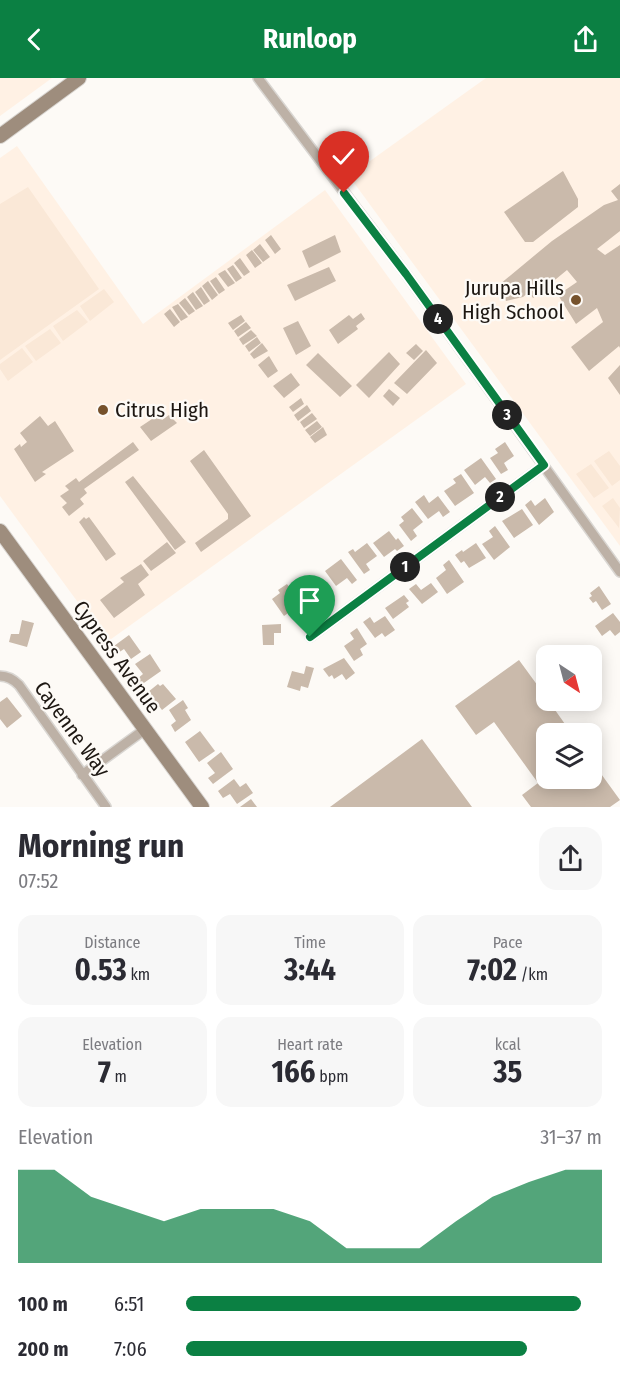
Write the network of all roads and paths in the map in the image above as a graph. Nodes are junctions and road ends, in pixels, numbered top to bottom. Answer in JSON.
{"nodes":[{"id":1,"x":79,"y":78,"type":"edge"},
{"id":2,"x":258,"y":78,"type":"edge"},
{"id":3,"x":0,"y":136,"type":"edge"},
{"id":4,"x":544,"y":465,"type":"junction"},
{"id":5,"x":0,"y":531,"type":"edge"},
{"id":6,"x":620,"y":572,"type":"edge"},
{"id":7,"x":310,"y":637,"type":"dead end"},
{"id":8,"x":3,"y":676,"type":"edge"},
{"id":9,"x":144,"y":730,"type":"junction"},
{"id":10,"x":82,"y":775,"type":"junction"},
{"id":11,"x":106,"y":807,"type":"edge"},
{"id":12,"x":202,"y":807,"type":"edge"}],
"edges":[{"from":1,"to":3,"type":"street"},
{"from":2,"to":4,"type":"street"},
{"from":4,"to":6,"type":"street"},
{"from":4,"to":7,"type":"street"},
{"from":5,"to":9,"type":"street","name":"Cypress Avenue"},
{"from":8,"to":10,"type":"street","name":"Cayenne Way"},
{"from":9,"to":10,"type":"street"},
{"from":9,"to":12,"type":"street","name":"Cypress Avenue"},
{"from":10,"to":11,"type":"street","name":"Cayenne Way"}]}
